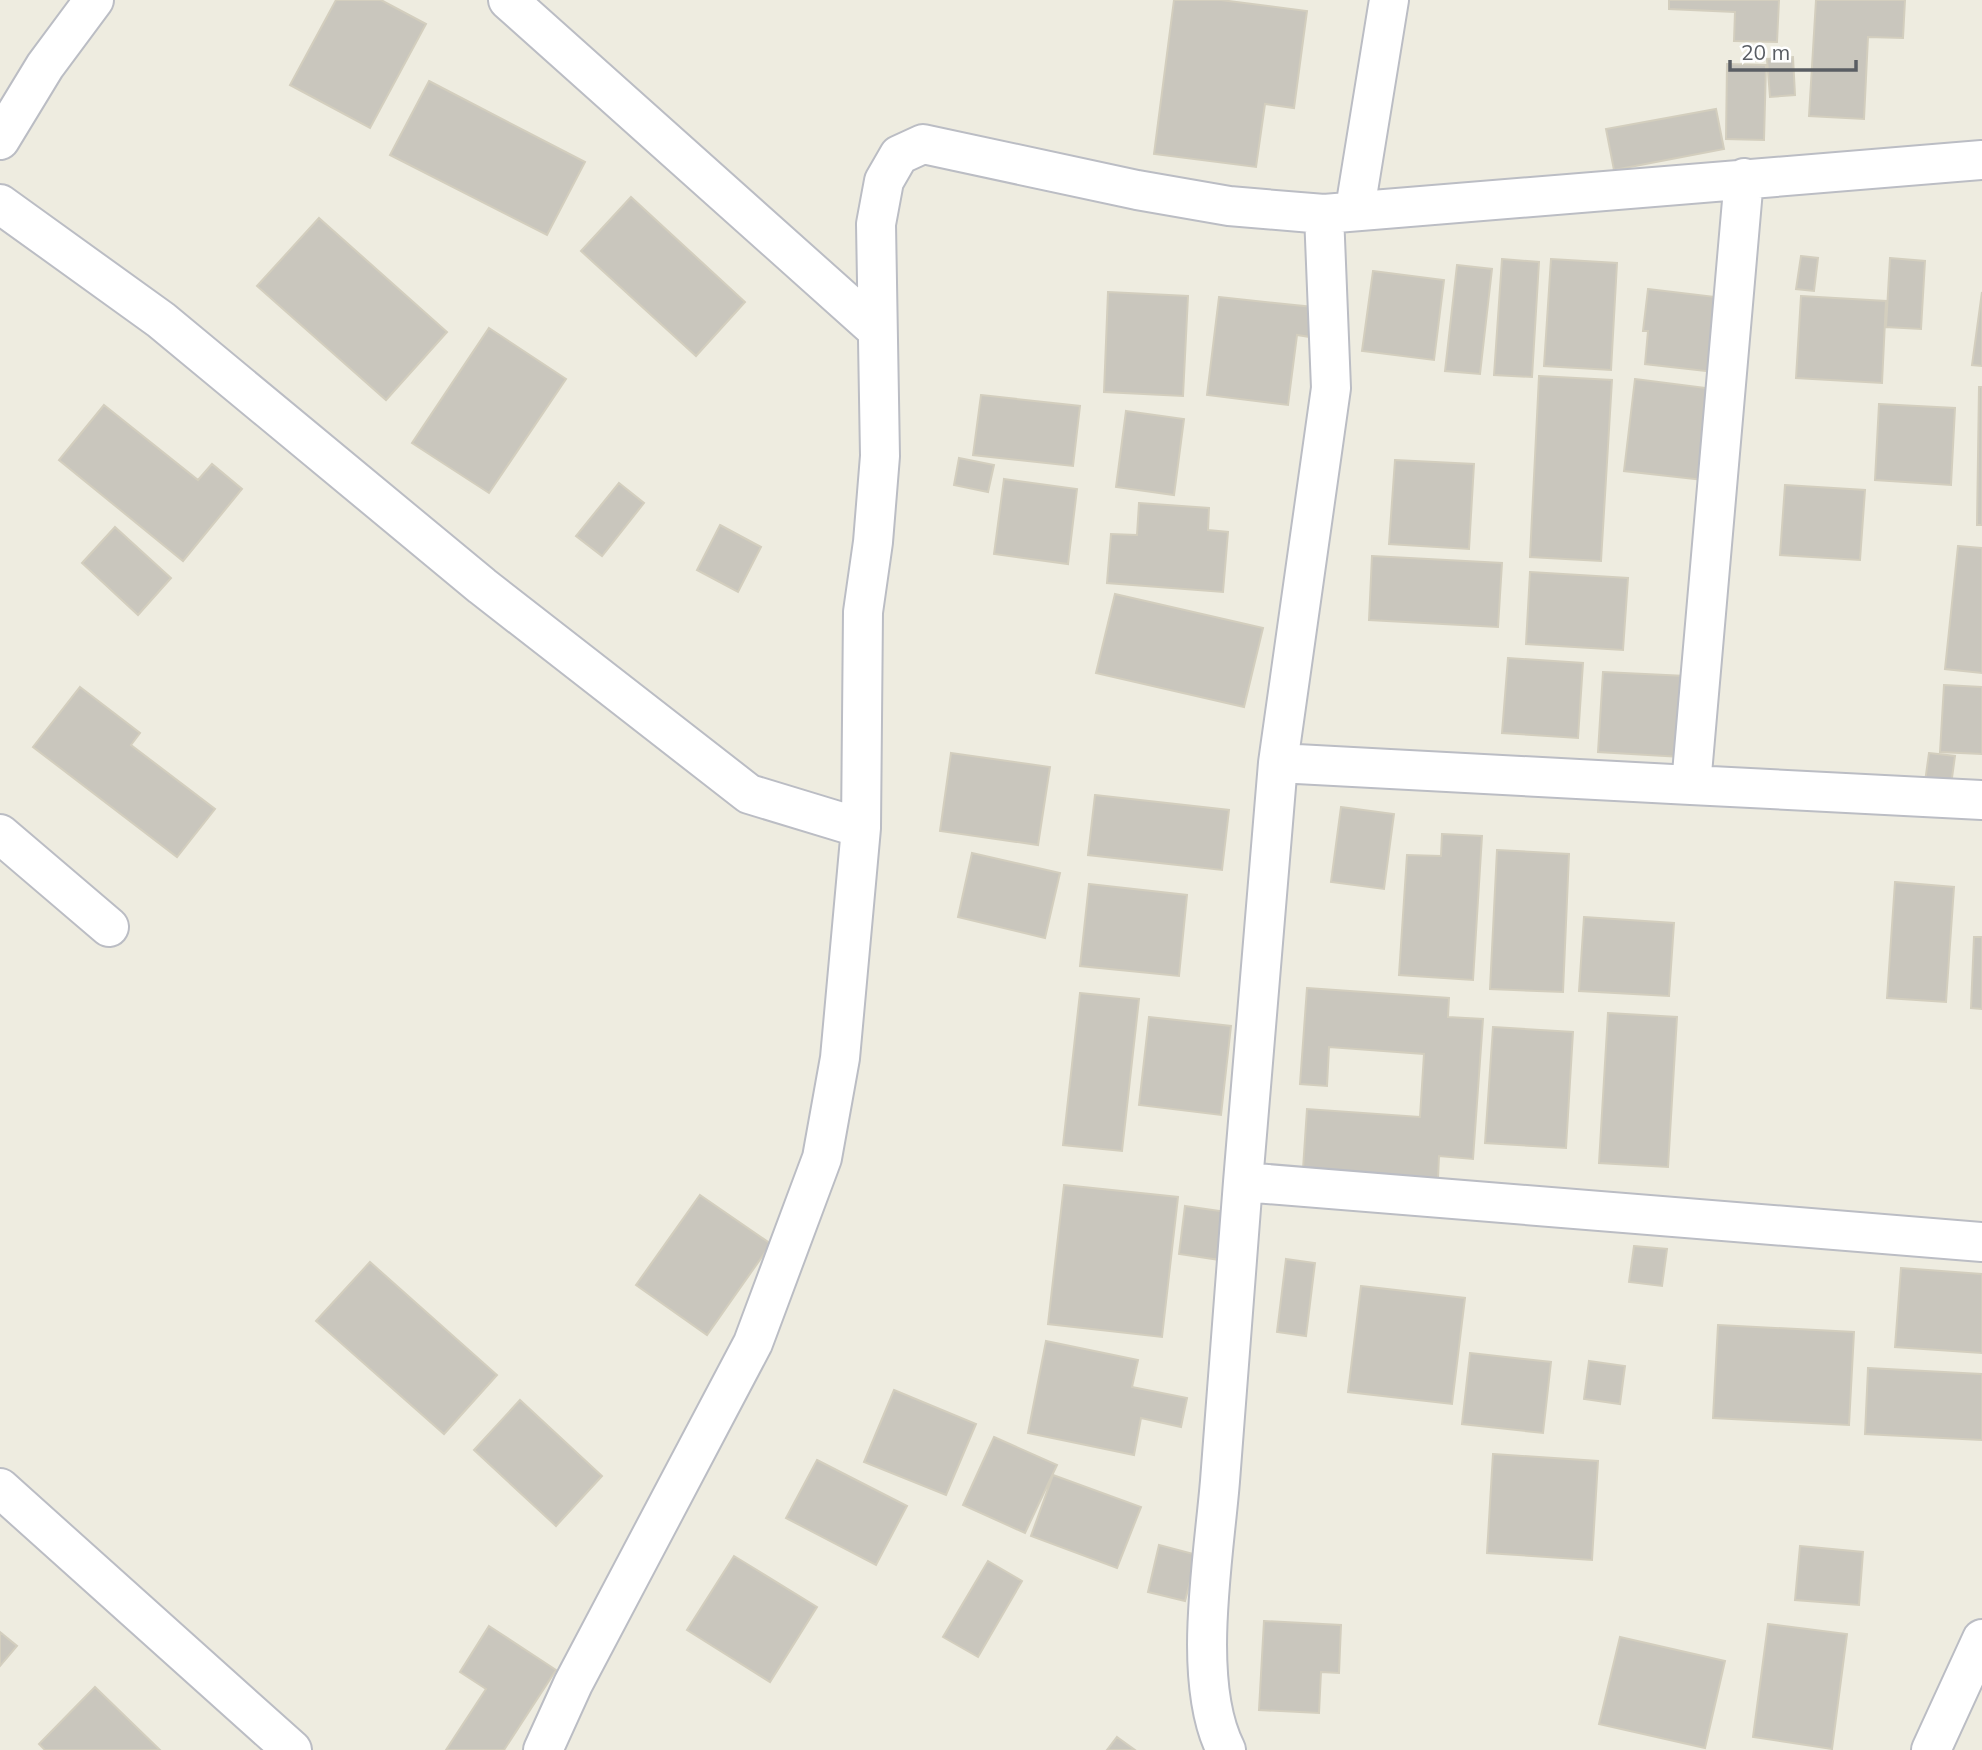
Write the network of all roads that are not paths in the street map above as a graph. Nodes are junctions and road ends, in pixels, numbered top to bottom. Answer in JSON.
{"nodes":[{"id":1,"x":94,"y":0,"type":"edge"},
{"id":2,"x":508,"y":0,"type":"edge"},
{"id":3,"x":1389,"y":0,"type":"edge"},
{"id":4,"x":0,"y":140,"type":"edge"},
{"id":5,"x":1982,"y":160,"type":"edge"},
{"id":6,"x":1744,"y":178,"type":"junction"},
{"id":7,"x":0,"y":204,"type":"edge"},
{"id":8,"x":1340,"y":212,"type":"junction"},
{"id":9,"x":877,"y":330,"type":"junction"},
{"id":10,"x":1278,"y":763,"type":"junction"},
{"id":11,"x":1691,"y":785,"type":"junction"},
{"id":12,"x":1982,"y":800,"type":"edge"},
{"id":13,"x":861,"y":828,"type":"junction"},
{"id":14,"x":0,"y":834,"type":"edge"},
{"id":15,"x":109,"y":928,"type":"dead end"},
{"id":16,"x":1242,"y":1182,"type":"junction"},
{"id":17,"x":1982,"y":1242,"type":"edge"},
{"id":18,"x":0,"y":1488,"type":"edge"},
{"id":19,"x":1982,"y":1639,"type":"edge"},
{"id":20,"x":292,"y":1750,"type":"edge"},
{"id":21,"x":542,"y":1750,"type":"edge"},
{"id":22,"x":1226,"y":1750,"type":"edge"},
{"id":23,"x":1931,"y":1750,"type":"edge"}],
"edges":[{"from":1,"to":4,"type":"street"},
{"from":2,"to":9,"type":"street"},
{"from":3,"to":8,"type":"street"},
{"from":5,"to":6,"type":"street"},
{"from":6,"to":8,"type":"street"},
{"from":6,"to":11,"type":"street"},
{"from":7,"to":13,"type":"street"},
{"from":8,"to":9,"type":"street"},
{"from":8,"to":10,"type":"street"},
{"from":9,"to":13,"type":"street"},
{"from":10,"to":11,"type":"street"},
{"from":10,"to":16,"type":"street"},
{"from":11,"to":12,"type":"street"},
{"from":13,"to":21,"type":"street"},
{"from":14,"to":15,"type":"street"},
{"from":16,"to":17,"type":"street"},
{"from":16,"to":22,"type":"street"},
{"from":18,"to":20,"type":"street"},
{"from":19,"to":23,"type":"street"}]}
